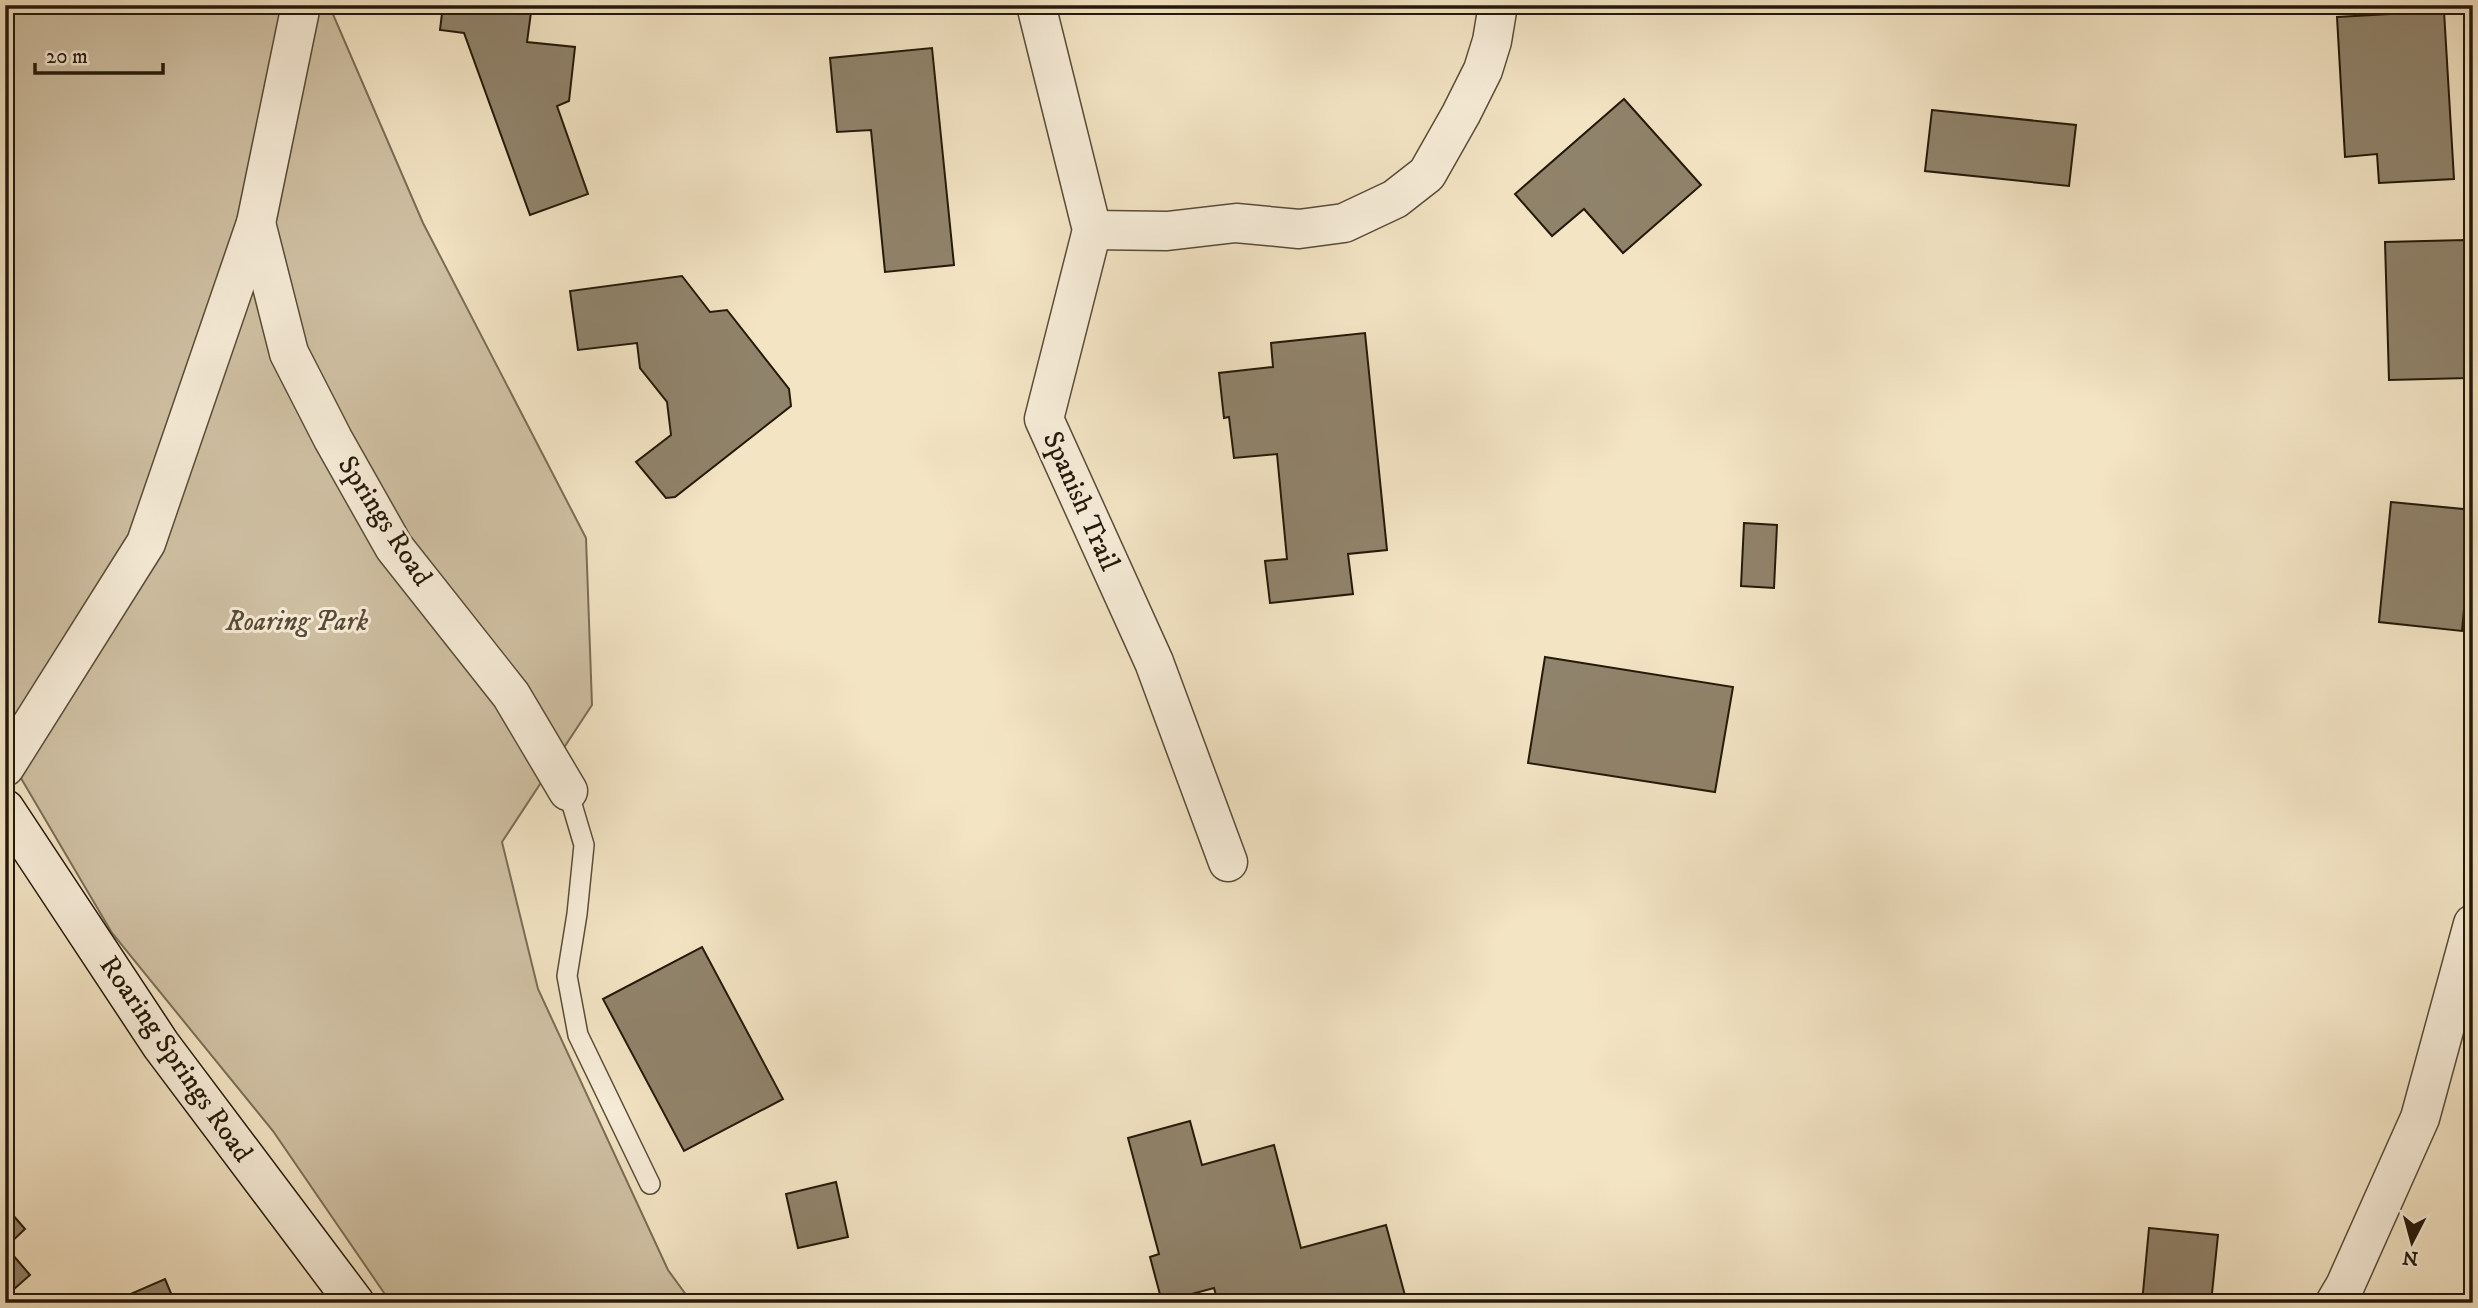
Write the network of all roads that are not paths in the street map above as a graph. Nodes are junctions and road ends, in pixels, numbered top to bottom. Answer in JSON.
{"nodes":[{"id":1,"x":301,"y":5,"type":"edge"},
{"id":2,"x":1037,"y":5,"type":"edge"},
{"id":3,"x":1499,"y":5,"type":"edge"},
{"id":4,"x":256,"y":223,"type":"junction"},
{"id":5,"x":1092,"y":230,"type":"junction"},
{"id":6,"x":5,"y":767,"type":"edge"},
{"id":7,"x":568,"y":791,"type":"joint"},
{"id":8,"x":5,"y":808,"type":"edge"},
{"id":9,"x":1228,"y":862,"type":"dead end"},
{"id":10,"x":2473,"y":924,"type":"edge"},
{"id":11,"x":650,"y":1184,"type":"dead end"},
{"id":12,"x":355,"y":1303,"type":"edge"},
{"id":13,"x":2335,"y":1303,"type":"edge"}],
"edges":[{"from":1,"to":4,"type":"street","name":"Springs Road"},
{"from":2,"to":5,"type":"street","name":"Spanish Trail"},
{"from":3,"to":5,"type":"street"},
{"from":4,"to":6,"type":"street","name":"Springs Road"},
{"from":4,"to":7,"type":"street","name":"Springs Road"},
{"from":5,"to":9,"type":"street","name":"Spanish Trail"},
{"from":7,"to":11,"type":"lane"},
{"from":8,"to":12,"type":"street","name":"Roaring Springs Road"},
{"from":10,"to":13,"type":"street"}]}
